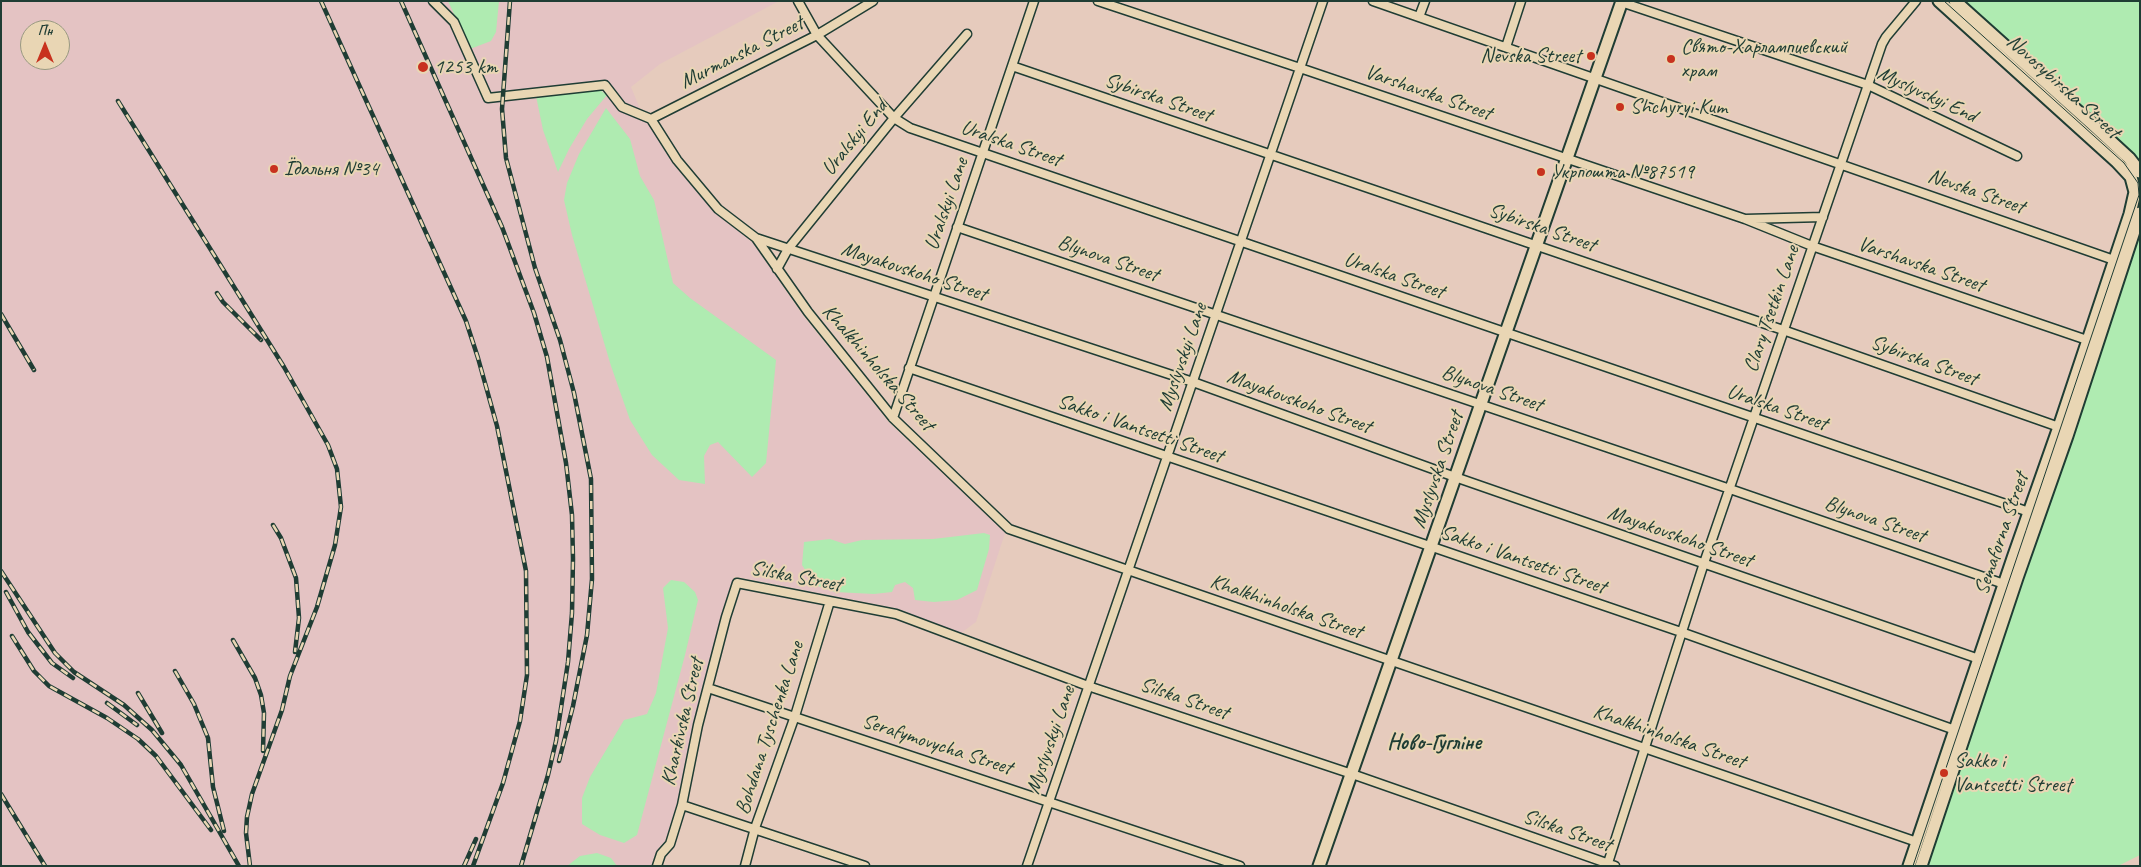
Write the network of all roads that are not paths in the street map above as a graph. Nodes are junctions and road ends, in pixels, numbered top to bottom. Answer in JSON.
{"nodes":[{"id":1,"x":433,"y":1,"type":"edge"},
{"id":2,"x":798,"y":1,"type":"edge"},
{"id":3,"x":874,"y":1,"type":"edge"},
{"id":4,"x":1034,"y":1,"type":"edge"},
{"id":5,"x":1098,"y":1,"type":"edge"},
{"id":6,"x":1323,"y":1,"type":"edge"},
{"id":7,"x":1373,"y":1,"type":"edge"},
{"id":8,"x":1425,"y":1,"type":"edge"},
{"id":9,"x":1522,"y":1,"type":"edge"},
{"id":10,"x":1916,"y":1,"type":"edge"},
{"id":11,"x":1939,"y":1,"type":"edge"},
{"id":12,"x":1955,"y":1,"type":"edge"},
{"id":13,"x":1622,"y":2,"type":"edge"},
{"id":14,"x":1420,"y":17,"type":"junction"},
{"id":15,"x":967,"y":34,"type":"dead end"},
{"id":16,"x":816,"y":35,"type":"junction"},
{"id":17,"x":1506,"y":47,"type":"junction"},
{"id":18,"x":1012,"y":66,"type":"junction"},
{"id":19,"x":1300,"y":68,"type":"junction"},
{"id":20,"x":1595,"y":78,"type":"junction"},
{"id":21,"x":1868,"y":85,"type":"junction"},
{"id":22,"x":651,"y":118,"type":"junction"},
{"id":23,"x":894,"y":118,"type":"junction"},
{"id":24,"x":982,"y":153,"type":"junction"},
{"id":25,"x":1270,"y":155,"type":"junction"},
{"id":26,"x":2017,"y":156,"type":"dead end"},
{"id":27,"x":1567,"y":159,"type":"junction"},
{"id":28,"x":1841,"y":163,"type":"junction"},
{"id":29,"x":2140,"y":172,"type":"edge"},
{"id":30,"x":2136,"y":215,"type":"edge"},
{"id":31,"x":1823,"y":217,"type":"junction"},
{"id":32,"x":1745,"y":219,"type":"junction"},
{"id":33,"x":957,"y":228,"type":"junction"},
{"id":34,"x":756,"y":238,"type":"junction"},
{"id":35,"x":1241,"y":242,"type":"junction"},
{"id":36,"x":1537,"y":245,"type":"junction"},
{"id":37,"x":1812,"y":246,"type":"junction"},
{"id":38,"x":788,"y":249,"type":"junction"},
{"id":39,"x":2114,"y":260,"type":"junction"},
{"id":40,"x":777,"y":269,"type":"junction"},
{"id":41,"x":934,"y":297,"type":"junction"},
{"id":42,"x":1216,"y":315,"type":"junction"},
{"id":43,"x":1783,"y":330,"type":"junction"},
{"id":44,"x":1506,"y":333,"type":"junction"},
{"id":45,"x":2087,"y":340,"type":"junction"},
{"id":46,"x":909,"y":368,"type":"junction"},
{"id":47,"x":1193,"y":382,"type":"junction"},
{"id":48,"x":1481,"y":405,"type":"junction"},
{"id":49,"x":892,"y":418,"type":"junction"},
{"id":50,"x":1753,"y":419,"type":"junction"},
{"id":51,"x":2059,"y":427,"type":"junction"},
{"id":52,"x":1167,"y":456,"type":"junction"},
{"id":53,"x":1455,"y":477,"type":"junction"},
{"id":54,"x":1730,"y":489,"type":"junction"},
{"id":55,"x":2029,"y":512,"type":"junction"},
{"id":56,"x":1431,"y":547,"type":"junction"},
{"id":57,"x":1704,"y":563,"type":"junction"},
{"id":58,"x":1128,"y":571,"type":"junction"},
{"id":59,"x":737,"y":583,"type":"joint"},
{"id":60,"x":2009,"y":586,"type":"junction"},
{"id":61,"x":830,"y":602,"type":"junction"},
{"id":62,"x":1681,"y":632,"type":"junction"},
{"id":63,"x":1979,"y":659,"type":"junction"},
{"id":64,"x":1391,"y":661,"type":"junction"},
{"id":65,"x":1088,"y":686,"type":"junction"},
{"id":66,"x":708,"y":688,"type":"junction"},
{"id":67,"x":795,"y":716,"type":"junction"},
{"id":68,"x":1955,"y":730,"type":"junction"},
{"id":69,"x":1645,"y":747,"type":"junction"},
{"id":70,"x":1352,"y":774,"type":"junction"},
{"id":71,"x":1049,"y":801,"type":"junction"},
{"id":72,"x":682,"y":805,"type":"junction"},
{"id":73,"x":755,"y":828,"type":"junction"},
{"id":74,"x":1917,"y":842,"type":"junction"},
{"id":75,"x":1610,"y":865,"type":"edge"},
{"id":76,"x":656,"y":866,"type":"edge"},
{"id":77,"x":745,"y":866,"type":"edge"},
{"id":78,"x":865,"y":866,"type":"edge"},
{"id":79,"x":1027,"y":866,"type":"edge"},
{"id":80,"x":1240,"y":866,"type":"edge"},
{"id":81,"x":1319,"y":866,"type":"edge"},
{"id":82,"x":1910,"y":866,"type":"edge"},
{"id":83,"x":1921,"y":866,"type":"edge"}],
"edges":[{"from":1,"to":22,"type":"street"},
{"from":2,"to":16,"type":"street","name":"Uralska Street"},
{"from":3,"to":16,"type":"street","name":"Murmanska Street"},
{"from":4,"to":18,"type":"street","name":"Uralskyi Lane"},
{"from":5,"to":19,"type":"street","name":"Varshavska Street"},
{"from":6,"to":19,"type":"street","name":"Myslyvskyi Lane"},
{"from":7,"to":14,"type":"street","name":"Nevska Street"},
{"from":8,"to":14,"type":"street"},
{"from":9,"to":17,"type":"street"},
{"from":10,"to":21,"type":"street","name":"Clary Tsetkin Lane"},
{"from":11,"to":30,"type":"main road","name":"Novosybirska Street"},
{"from":12,"to":29,"type":"main road","name":"Novosybirska Street"},
{"from":13,"to":20,"type":"main road","name":"Myslyvska Street"},
{"from":13,"to":21,"type":"street","name":"Myslyvskyi End"},
{"from":14,"to":17,"type":"street","name":"Nevska Street"},
{"from":15,"to":23,"type":"street","name":"Uralskyi End"},
{"from":16,"to":22,"type":"street","name":"Murmanska Street"},
{"from":16,"to":23,"type":"street","name":"Uralska Street"},
{"from":17,"to":20,"type":"street","name":"Nevska Street"},
{"from":18,"to":24,"type":"street","name":"Uralskyi Lane"},
{"from":18,"to":25,"type":"street","name":"Sybirska Street"},
{"from":19,"to":25,"type":"street","name":"Myslyvskyi Lane"},
{"from":19,"to":27,"type":"street","name":"Varshavska Street"},
{"from":20,"to":27,"type":"main road","name":"Myslyvska Street"},
{"from":20,"to":28,"type":"street","name":"Nevska Street"},
{"from":21,"to":26,"type":"street","name":"Myslyvskyi End"},
{"from":21,"to":28,"type":"street","name":"Clary Tsetkin Lane"},
{"from":22,"to":34,"type":"street","name":"Mayakovskoho Street"},
{"from":23,"to":24,"type":"street","name":"Uralska Street"},
{"from":23,"to":38,"type":"street","name":"Uralskyi End"},
{"from":24,"to":33,"type":"street","name":"Uralskyi Lane"},
{"from":24,"to":35,"type":"street","name":"Uralska Street"},
{"from":25,"to":35,"type":"street","name":"Myslyvskyi Lane"},
{"from":25,"to":36,"type":"street","name":"Sybirska Street"},
{"from":27,"to":32,"type":"street","name":"Varshavska Street"},
{"from":27,"to":36,"type":"main road","name":"Myslyvska Street"},
{"from":28,"to":31,"type":"street","name":"Clary Tsetkin Lane"},
{"from":28,"to":39,"type":"street","name":"Nevska Street"},
{"from":30,"to":39,"type":"main road","name":"Semaforna Street"},
{"from":30,"to":60,"type":"main road","name":"Semaforna Street"},
{"from":31,"to":32,"type":"street","name":"Varshavska Street"},
{"from":31,"to":37,"type":"street","name":"Clary Tsetkin Lane"},
{"from":32,"to":37,"type":"street","name":"Varshavska Street"},
{"from":33,"to":41,"type":"street","name":"Uralskyi Lane"},
{"from":33,"to":42,"type":"street","name":"Blynova Street"},
{"from":34,"to":38,"type":"street","name":"Mayakovskoho Street"},
{"from":34,"to":40,"type":"street","name":"Khalkhinholska Street"},
{"from":35,"to":42,"type":"street","name":"Myslyvskyi Lane"},
{"from":35,"to":44,"type":"street","name":"Uralska Street"},
{"from":36,"to":43,"type":"street","name":"Sybirska Street"},
{"from":36,"to":44,"type":"main road","name":"Myslyvska Street"},
{"from":37,"to":43,"type":"street","name":"Clary Tsetkin Lane"},
{"from":37,"to":45,"type":"street","name":"Varshavska Street"},
{"from":38,"to":40,"type":"street","name":"Uralskyi End"},
{"from":38,"to":41,"type":"street","name":"Mayakovskoho Street"},
{"from":39,"to":45,"type":"main road","name":"Semaforna Street"},
{"from":40,"to":49,"type":"street","name":"Khalkhinholska Street"},
{"from":41,"to":46,"type":"street","name":"Uralskyi Lane"},
{"from":41,"to":47,"type":"street","name":"Mayakovskoho Street"},
{"from":42,"to":47,"type":"street","name":"Myslyvskyi Lane"},
{"from":42,"to":48,"type":"street","name":"Blynova Street"},
{"from":43,"to":50,"type":"street","name":"Clary Tsetkin Lane"},
{"from":43,"to":51,"type":"street","name":"Sybirska Street"},
{"from":44,"to":48,"type":"main road","name":"Myslyvska Street"},
{"from":44,"to":50,"type":"street","name":"Uralska Street"},
{"from":45,"to":51,"type":"main road","name":"Semaforna Street"},
{"from":46,"to":49,"type":"street","name":"Uralskyi Lane"},
{"from":46,"to":52,"type":"street","name":"Sakko i Vantsetti Street"},
{"from":47,"to":52,"type":"street","name":"Myslyvskyi Lane"},
{"from":47,"to":53,"type":"street","name":"Mayakovskoho Street"},
{"from":48,"to":53,"type":"main road","name":"Myslyvska Street"},
{"from":48,"to":54,"type":"street","name":"Blynova Street"},
{"from":49,"to":58,"type":"street","name":"Khalkhinholska Street"},
{"from":50,"to":54,"type":"street","name":"Clary Tsetkin Lane"},
{"from":50,"to":55,"type":"street","name":"Uralska Street"},
{"from":51,"to":55,"type":"main road","name":"Semaforna Street"},
{"from":52,"to":56,"type":"street","name":"Sakko i Vantsetti Street"},
{"from":52,"to":58,"type":"street","name":"Myslyvskyi Lane"},
{"from":53,"to":56,"type":"main road","name":"Myslyvska Street"},
{"from":53,"to":57,"type":"street","name":"Mayakovskoho Street"},
{"from":54,"to":57,"type":"street","name":"Clary Tsetkin Lane"},
{"from":54,"to":60,"type":"street","name":"Blynova Street"},
{"from":55,"to":60,"type":"main road","name":"Semaforna Street"},
{"from":56,"to":62,"type":"street","name":"Sakko i Vantsetti Street"},
{"from":56,"to":64,"type":"main road","name":"Myslyvska Street"},
{"from":57,"to":62,"type":"street","name":"Clary Tsetkin Lane"},
{"from":57,"to":63,"type":"street","name":"Mayakovskoho Street"},
{"from":58,"to":64,"type":"street","name":"Khalkhinholska Street"},
{"from":58,"to":65,"type":"street","name":"Myslyvskyi Lane"},
{"from":59,"to":61,"type":"street","name":"Silska Street"},
{"from":59,"to":66,"type":"street","name":"Kharkivska Street"},
{"from":60,"to":63,"type":"main road","name":"Semaforna Street"},
{"from":60,"to":83,"type":"main road","name":"Semaforna Street"},
{"from":61,"to":65,"type":"street","name":"Silska Street"},
{"from":61,"to":67,"type":"street","name":"Bohdana Tyschenka Lane"},
{"from":62,"to":68,"type":"street","name":"Sakko i Vantsetti Street"},
{"from":62,"to":69,"type":"street","name":"Clary Tsetkin Lane"},
{"from":63,"to":68,"type":"main road","name":"Semaforna Street"},
{"from":64,"to":69,"type":"street","name":"Khalkhinholska Street"},
{"from":64,"to":70,"type":"main road","name":"Myslyvska Street"},
{"from":65,"to":70,"type":"street","name":"Silska Street"},
{"from":65,"to":71,"type":"street","name":"Myslyvskyi Lane"},
{"from":66,"to":67,"type":"street","name":"Serafymovycha Street"},
{"from":66,"to":72,"type":"street","name":"Kharkivska Street"},
{"from":67,"to":71,"type":"street","name":"Serafymovycha Street"},
{"from":67,"to":73,"type":"street","name":"Bohdana Tyschenka Lane"},
{"from":68,"to":74,"type":"main road","name":"Semaforna Street"},
{"from":69,"to":74,"type":"street","name":"Khalkhinholska Street"},
{"from":69,"to":75,"type":"street","name":"Clary Tsetkin Lane"},
{"from":70,"to":75,"type":"street","name":"Silska Street"},
{"from":70,"to":81,"type":"main road","name":"Myslyvska Street"},
{"from":71,"to":79,"type":"street","name":"Myslyvskyi Lane"},
{"from":71,"to":80,"type":"street","name":"Serafymovycha Street"},
{"from":72,"to":73,"type":"street"},
{"from":72,"to":76,"type":"street","name":"Kharkivska Street"},
{"from":73,"to":77,"type":"street","name":"Bohdana Tyschenka Lane"},
{"from":73,"to":78,"type":"street"},
{"from":74,"to":82,"type":"main road","name":"Semaforna Street"}]}
